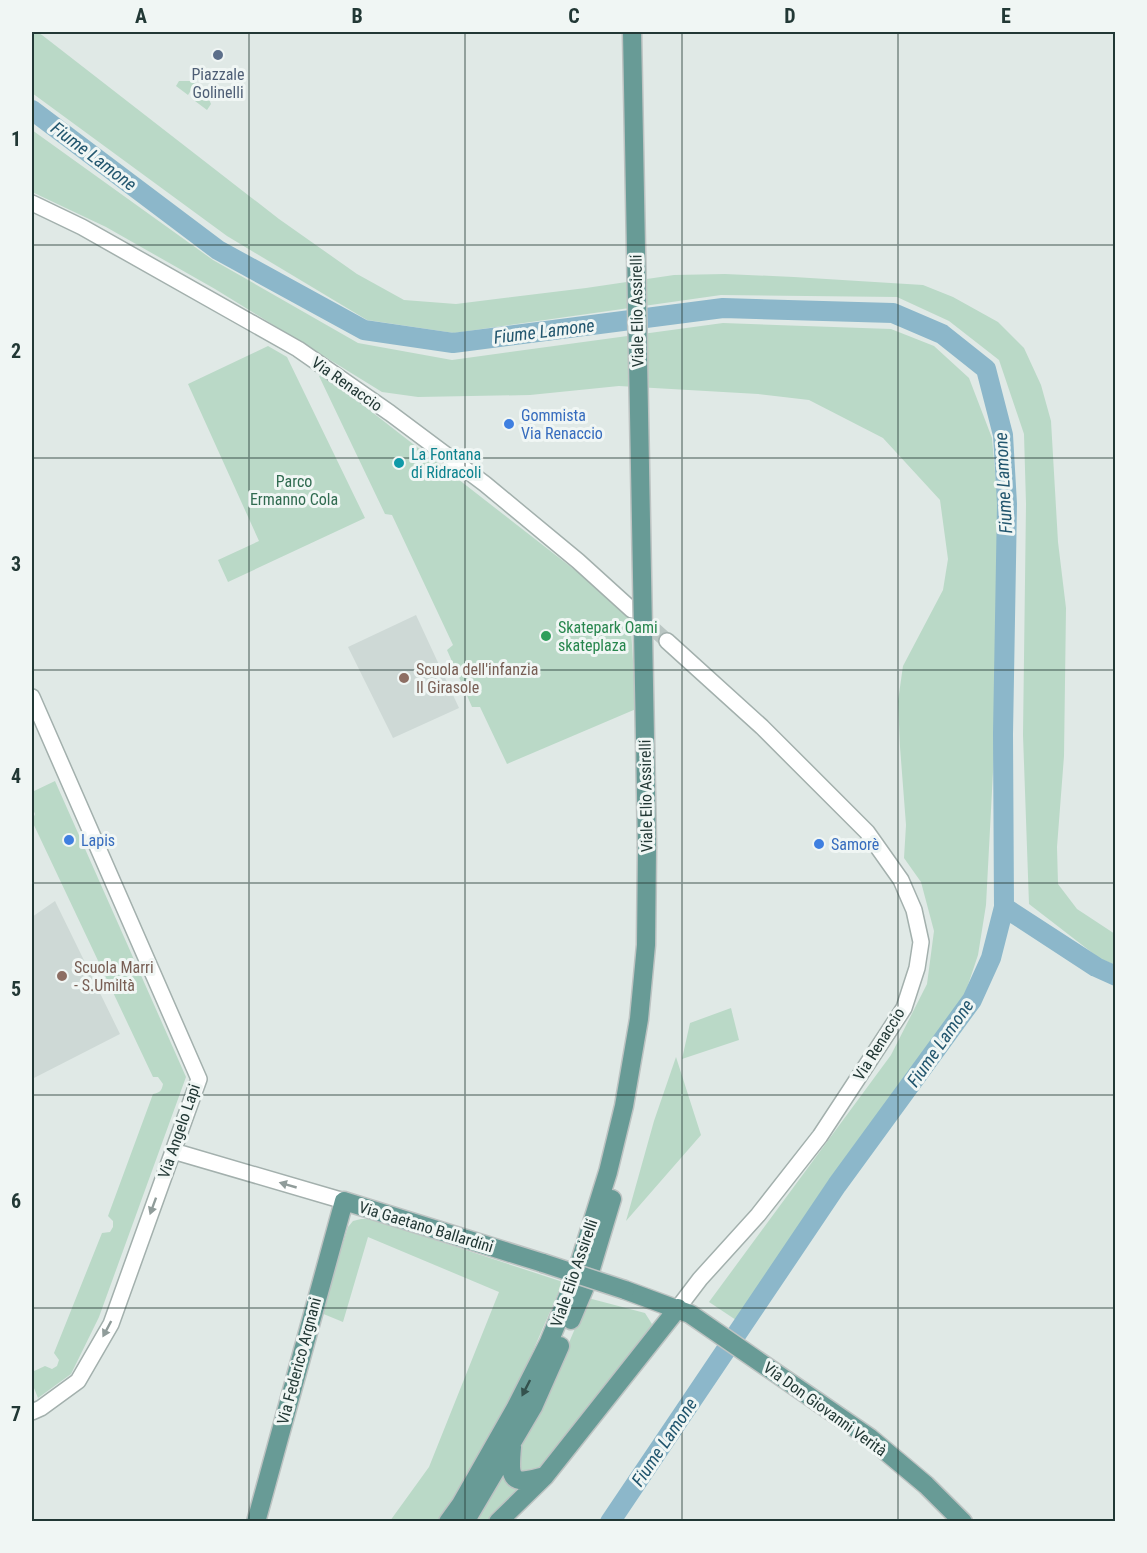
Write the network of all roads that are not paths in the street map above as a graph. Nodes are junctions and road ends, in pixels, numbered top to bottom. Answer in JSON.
{"nodes":[{"id":1,"x":632,"y":32,"type":"edge"},
{"id":2,"x":644,"y":32,"type":"edge"},
{"id":3,"x":32,"y":203,"type":"edge"},
{"id":4,"x":632,"y":609,"type":"tunnel mouth"},
{"id":5,"x":667,"y":641,"type":"tunnel mouth"},
{"id":6,"x":32,"y":697,"type":"edge"},
{"id":7,"x":653,"y":848,"type":"junction"},
{"id":8,"x":173,"y":1151,"type":"junction"},
{"id":9,"x":344,"y":1201,"type":"junction"},
{"id":10,"x":684,"y":1311,"type":"junction"},
{"id":11,"x":32,"y":1412,"type":"edge"},
{"id":12,"x":512,"y":1445,"type":"junction"},
{"id":13,"x":545,"y":1476,"type":"junction"},
{"id":14,"x":256,"y":1521,"type":"edge"},
{"id":15,"x":448,"y":1521,"type":"edge"},
{"id":16,"x":465,"y":1521,"type":"edge"},
{"id":17,"x":498,"y":1521,"type":"edge"},
{"id":18,"x":963,"y":1521,"type":"edge"}],
"edges":[{"from":1,"to":7,"type":"main road","name":"Viale Elio Assirelli","bridge":true},
{"from":2,"to":7,"type":"main road","name":"Viale Elio Assirelli"},
{"from":3,"to":4,"type":"street","name":"Via Renaccio"},
{"from":5,"to":10,"type":"street","name":"Via Renaccio"},
{"from":6,"to":8,"type":"street","name":"Via Angelo Lapi"},
{"from":7,"to":12,"type":"main road","name":"Viale Elio Assirelli"},
{"from":7,"to":15,"type":"main road","name":"Viale Elio Assirelli","one_way":true},
{"from":9,"to":8,"type":"street","name":"Via Gaetano Ballardini","one_way":true},
{"from":8,"to":11,"type":"street","name":"Via Angelo Lapi","one_way":true},
{"from":9,"to":10,"type":"main road","name":"Via Gaetano Ballardini","bridge":true},
{"from":9,"to":14,"type":"main road","name":"Via Federico Argnani"},
{"from":10,"to":13,"type":"main road"},
{"from":10,"to":18,"type":"main road","name":"Via Don Giovanni Verità"},
{"from":12,"to":13,"type":"main road"},
{"from":12,"to":16,"type":"main road","name":"Viale Elio Assirelli"},
{"from":13,"to":17,"type":"main road"}]}
